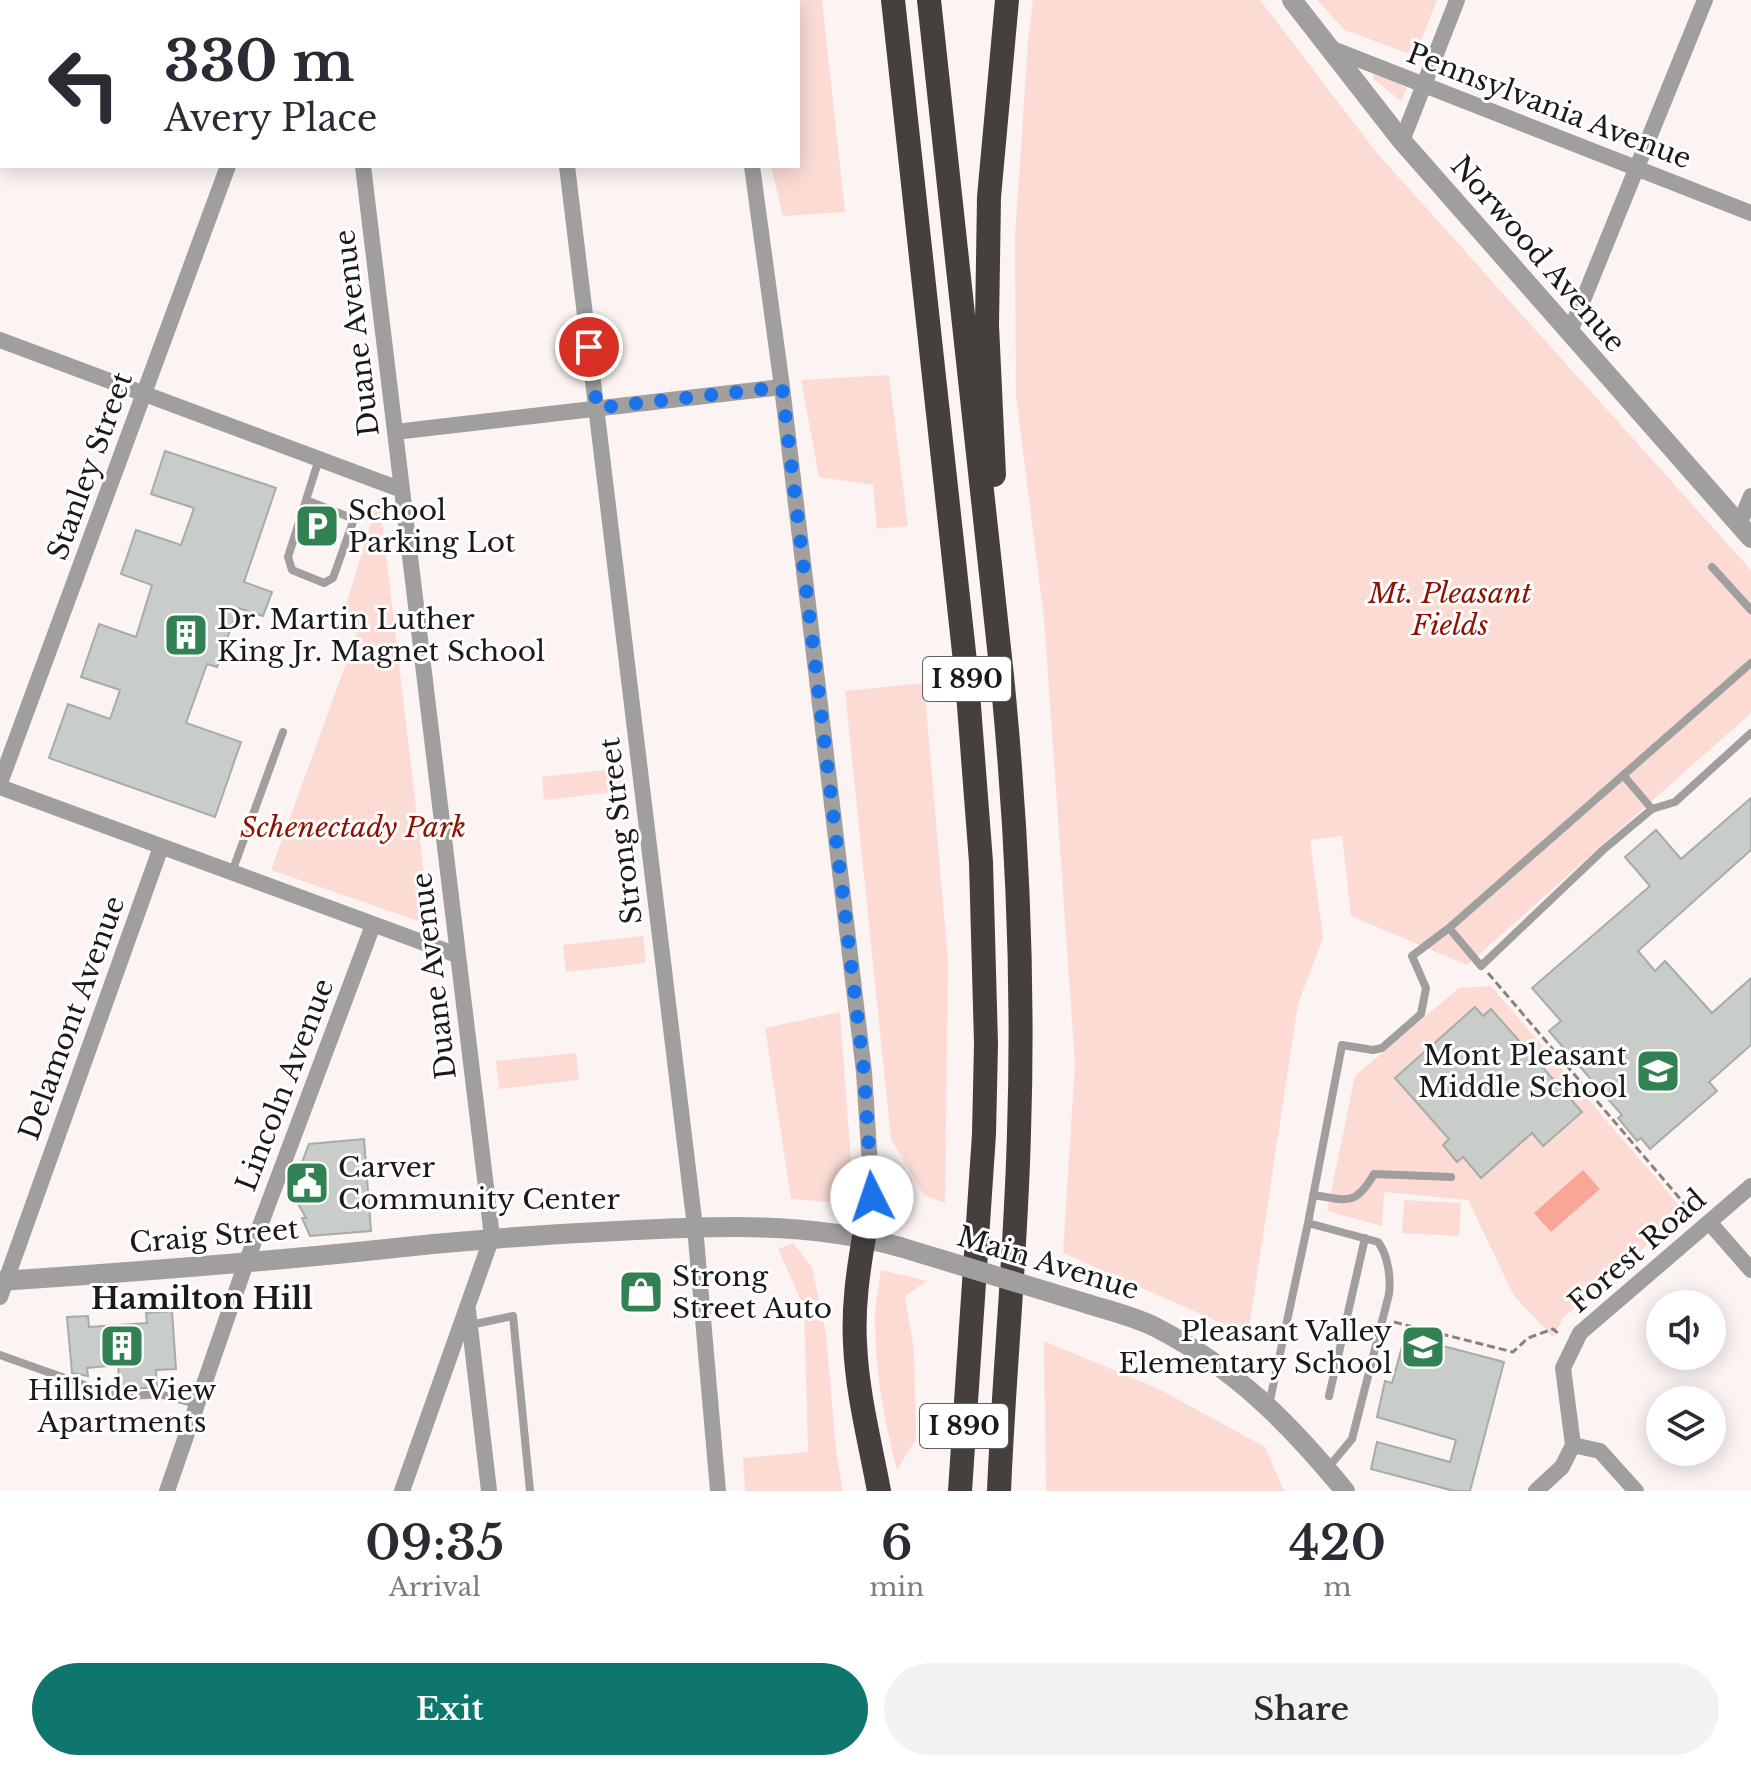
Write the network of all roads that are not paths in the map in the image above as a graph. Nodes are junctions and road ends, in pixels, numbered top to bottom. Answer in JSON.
{"nodes":[{"id":1,"x":877,"y":0,"type":"edge"},
{"id":2,"x":893,"y":0,"type":"edge"},
{"id":3,"x":929,"y":0,"type":"edge"},
{"id":4,"x":1007,"y":0,"type":"edge"},
{"id":5,"x":1292,"y":0,"type":"edge"},
{"id":6,"x":1457,"y":0,"type":"edge"},
{"id":7,"x":1705,"y":0,"type":"edge"},
{"id":8,"x":1328,"y":47,"type":"junction"},
{"id":9,"x":1422,"y":86,"type":"junction"},
{"id":10,"x":1402,"y":141,"type":"junction"},
{"id":11,"x":227,"y":168,"type":"edge"},
{"id":12,"x":363,"y":168,"type":"edge"},
{"id":13,"x":567,"y":168,"type":"edge"},
{"id":14,"x":753,"y":168,"type":"edge"},
{"id":15,"x":1638,"y":169,"type":"junction"},
{"id":16,"x":1751,"y":213,"type":"edge"},
{"id":17,"x":926,"y":297,"type":"junction"},
{"id":18,"x":1570,"y":332,"type":"junction"},
{"id":19,"x":0,"y":340,"type":"edge"},
{"id":20,"x":782,"y":387,"type":"junction"},
{"id":21,"x":145,"y":393,"type":"junction"},
{"id":22,"x":597,"y":408,"type":"junction"},
{"id":23,"x":395,"y":432,"type":"junction"},
{"id":24,"x":319,"y":458,"type":"junction"},
{"id":25,"x":402,"y":490,"type":"junction"},
{"id":26,"x":1751,"y":496,"type":"edge"},
{"id":27,"x":306,"y":500,"type":"junction"},
{"id":28,"x":1745,"y":532,"type":"edge"},
{"id":29,"x":1712,"y":567,"type":"dead end"},
{"id":30,"x":993,"y":585,"type":"junction"},
{"id":31,"x":1751,"y":610,"type":"edge"},
{"id":32,"x":1751,"y":663,"type":"edge"},
{"id":33,"x":283,"y":732,"type":"dead end"},
{"id":34,"x":1751,"y":733,"type":"edge"},
{"id":35,"x":1623,"y":775,"type":"junction"},
{"id":36,"x":0,"y":785,"type":"edge"},
{"id":37,"x":1652,"y":809,"type":"junction"},
{"id":38,"x":161,"y":847,"type":"junction"},
{"id":39,"x":231,"y":873,"type":"junction"},
{"id":40,"x":373,"y":925,"type":"junction"},
{"id":41,"x":1449,"y":928,"type":"junction"},
{"id":42,"x":457,"y":955,"type":"junction"},
{"id":43,"x":1451,"y":1177,"type":"dead end"},
{"id":44,"x":1751,"y":1186,"type":"edge"},
{"id":45,"x":1313,"y":1195,"type":"junction"},
{"id":46,"x":1709,"y":1222,"type":"junction"},
{"id":47,"x":1308,"y":1223,"type":"junction"},
{"id":48,"x":695,"y":1227,"type":"junction"},
{"id":49,"x":492,"y":1237,"type":"junction"},
{"id":50,"x":864,"y":1237,"type":"junction"},
{"id":51,"x":1365,"y":1238,"type":"junction"},
{"id":52,"x":246,"y":1263,"type":"junction"},
{"id":53,"x":1751,"y":1270,"type":"edge"},
{"id":54,"x":2,"y":1286,"type":"edge"},
{"id":55,"x":467,"y":1303,"type":"junction"},
{"id":56,"x":470,"y":1325,"type":"junction"},
{"id":57,"x":0,"y":1355,"type":"edge"},
{"id":58,"x":1329,"y":1396,"type":"dead end"},
{"id":59,"x":197,"y":1404,"type":"junction"},
{"id":60,"x":1269,"y":1405,"type":"junction"},
{"id":61,"x":1573,"y":1445,"type":"junction"},
{"id":62,"x":1327,"y":1470,"type":"junction"},
{"id":63,"x":167,"y":1491,"type":"edge"},
{"id":64,"x":402,"y":1491,"type":"edge"},
{"id":65,"x":489,"y":1491,"type":"edge"},
{"id":66,"x":530,"y":1491,"type":"edge"},
{"id":67,"x":718,"y":1491,"type":"edge"},
{"id":68,"x":879,"y":1491,"type":"edge"},
{"id":69,"x":960,"y":1491,"type":"edge"},
{"id":70,"x":999,"y":1491,"type":"edge"},
{"id":71,"x":1345,"y":1491,"type":"edge"},
{"id":72,"x":1536,"y":1491,"type":"edge"},
{"id":73,"x":1636,"y":1491,"type":"edge"}],
"edges":[{"from":1,"to":17,"type":"highway"},
{"from":2,"to":17,"type":"highway","number":"I 890"},
{"from":3,"to":30,"type":"highway","number":"I 890"},
{"from":4,"to":30,"type":"highway"},
{"from":5,"to":8,"type":"street","name":"Norwood Avenue"},
{"from":6,"to":9,"type":"street"},
{"from":7,"to":15,"type":"street"},
{"from":8,"to":9,"type":"street","name":"Pennsylvania Avenue"},
{"from":8,"to":10,"type":"street","name":"Norwood Avenue"},
{"from":9,"to":10,"type":"street"},
{"from":9,"to":15,"type":"street","name":"Pennsylvania Avenue"},
{"from":10,"to":18,"type":"street","name":"Norwood Avenue"},
{"from":11,"to":21,"type":"street","name":"Stanley Street"},
{"from":12,"to":23,"type":"street","name":"Duane Avenue"},
{"from":13,"to":22,"type":"street","name":"Strong Street"},
{"from":14,"to":20,"type":"street"},
{"from":15,"to":16,"type":"street","name":"Pennsylvania Avenue"},
{"from":15,"to":18,"type":"street"},
{"from":17,"to":69,"type":"highway","number":"I 890"},
{"from":18,"to":28,"type":"street","name":"Norwood Avenue"},
{"from":19,"to":21,"type":"street"},
{"from":20,"to":22,"type":"street"},
{"from":20,"to":50,"type":"street"},
{"from":21,"to":24,"type":"street"},
{"from":21,"to":36,"type":"street","name":"Stanley Street"},
{"from":22,"to":23,"type":"street"},
{"from":22,"to":48,"type":"street","name":"Strong Street"},
{"from":23,"to":25,"type":"street","name":"Duane Avenue"},
{"from":24,"to":25,"type":"street"},
{"from":24,"to":27,"type":"lane"},
{"from":25,"to":42,"type":"street","name":"Duane Avenue"},
{"from":26,"to":28,"type":"street"},
{"from":27,"to":27,"type":"lane"},
{"from":29,"to":31,"type":"lane"},
{"from":30,"to":70,"type":"highway","number":"I 890"},
{"from":32,"to":35,"type":"lane"},
{"from":33,"to":39,"type":"lane"},
{"from":34,"to":37,"type":"lane"},
{"from":35,"to":37,"type":"lane"},
{"from":35,"to":41,"type":"lane"},
{"from":36,"to":38,"type":"street"},
{"from":37,"to":41,"type":"lane"},
{"from":38,"to":39,"type":"street"},
{"from":38,"to":54,"type":"street","name":"Delamont Avenue"},
{"from":39,"to":40,"type":"street"},
{"from":40,"to":42,"type":"street"},
{"from":40,"to":52,"type":"street","name":"Lincoln Avenue"},
{"from":41,"to":45,"type":"lane"},
{"from":42,"to":49,"type":"street","name":"Duane Avenue"},
{"from":43,"to":45,"type":"lane"},
{"from":44,"to":46,"type":"street","name":"Forest Road"},
{"from":45,"to":47,"type":"lane"},
{"from":46,"to":53,"type":"street"},
{"from":46,"to":61,"type":"street","name":"Forest Road"},
{"from":47,"to":51,"type":"lane"},
{"from":47,"to":60,"type":"lane"},
{"from":48,"to":49,"type":"street","name":"Craig Street"},
{"from":48,"to":50,"type":"street","name":"Craig Street"},
{"from":48,"to":67,"type":"street","name":"Strong Street"},
{"from":49,"to":52,"type":"street","name":"Craig Street"},
{"from":49,"to":55,"type":"street","name":"Duane Avenue"},
{"from":50,"to":60,"type":"street","name":"Main Avenue","bridge":true},
{"from":50,"to":68,"type":"highway"},
{"from":51,"to":58,"type":"lane"},
{"from":51,"to":62,"type":"lane"},
{"from":52,"to":54,"type":"street","name":"Craig Street"},
{"from":52,"to":59,"type":"street","name":"Lincoln Avenue"},
{"from":55,"to":56,"type":"street","name":"Duane Avenue"},
{"from":55,"to":64,"type":"street"},
{"from":56,"to":65,"type":"street","name":"Duane Avenue"},
{"from":56,"to":66,"type":"lane"},
{"from":57,"to":59,"type":"lane"},
{"from":59,"to":63,"type":"street","name":"Lincoln Avenue"},
{"from":60,"to":62,"type":"street","name":"Main Avenue"},
{"from":61,"to":72,"type":"street"},
{"from":61,"to":73,"type":"street"},
{"from":62,"to":71,"type":"street","name":"Main Avenue"}]}
